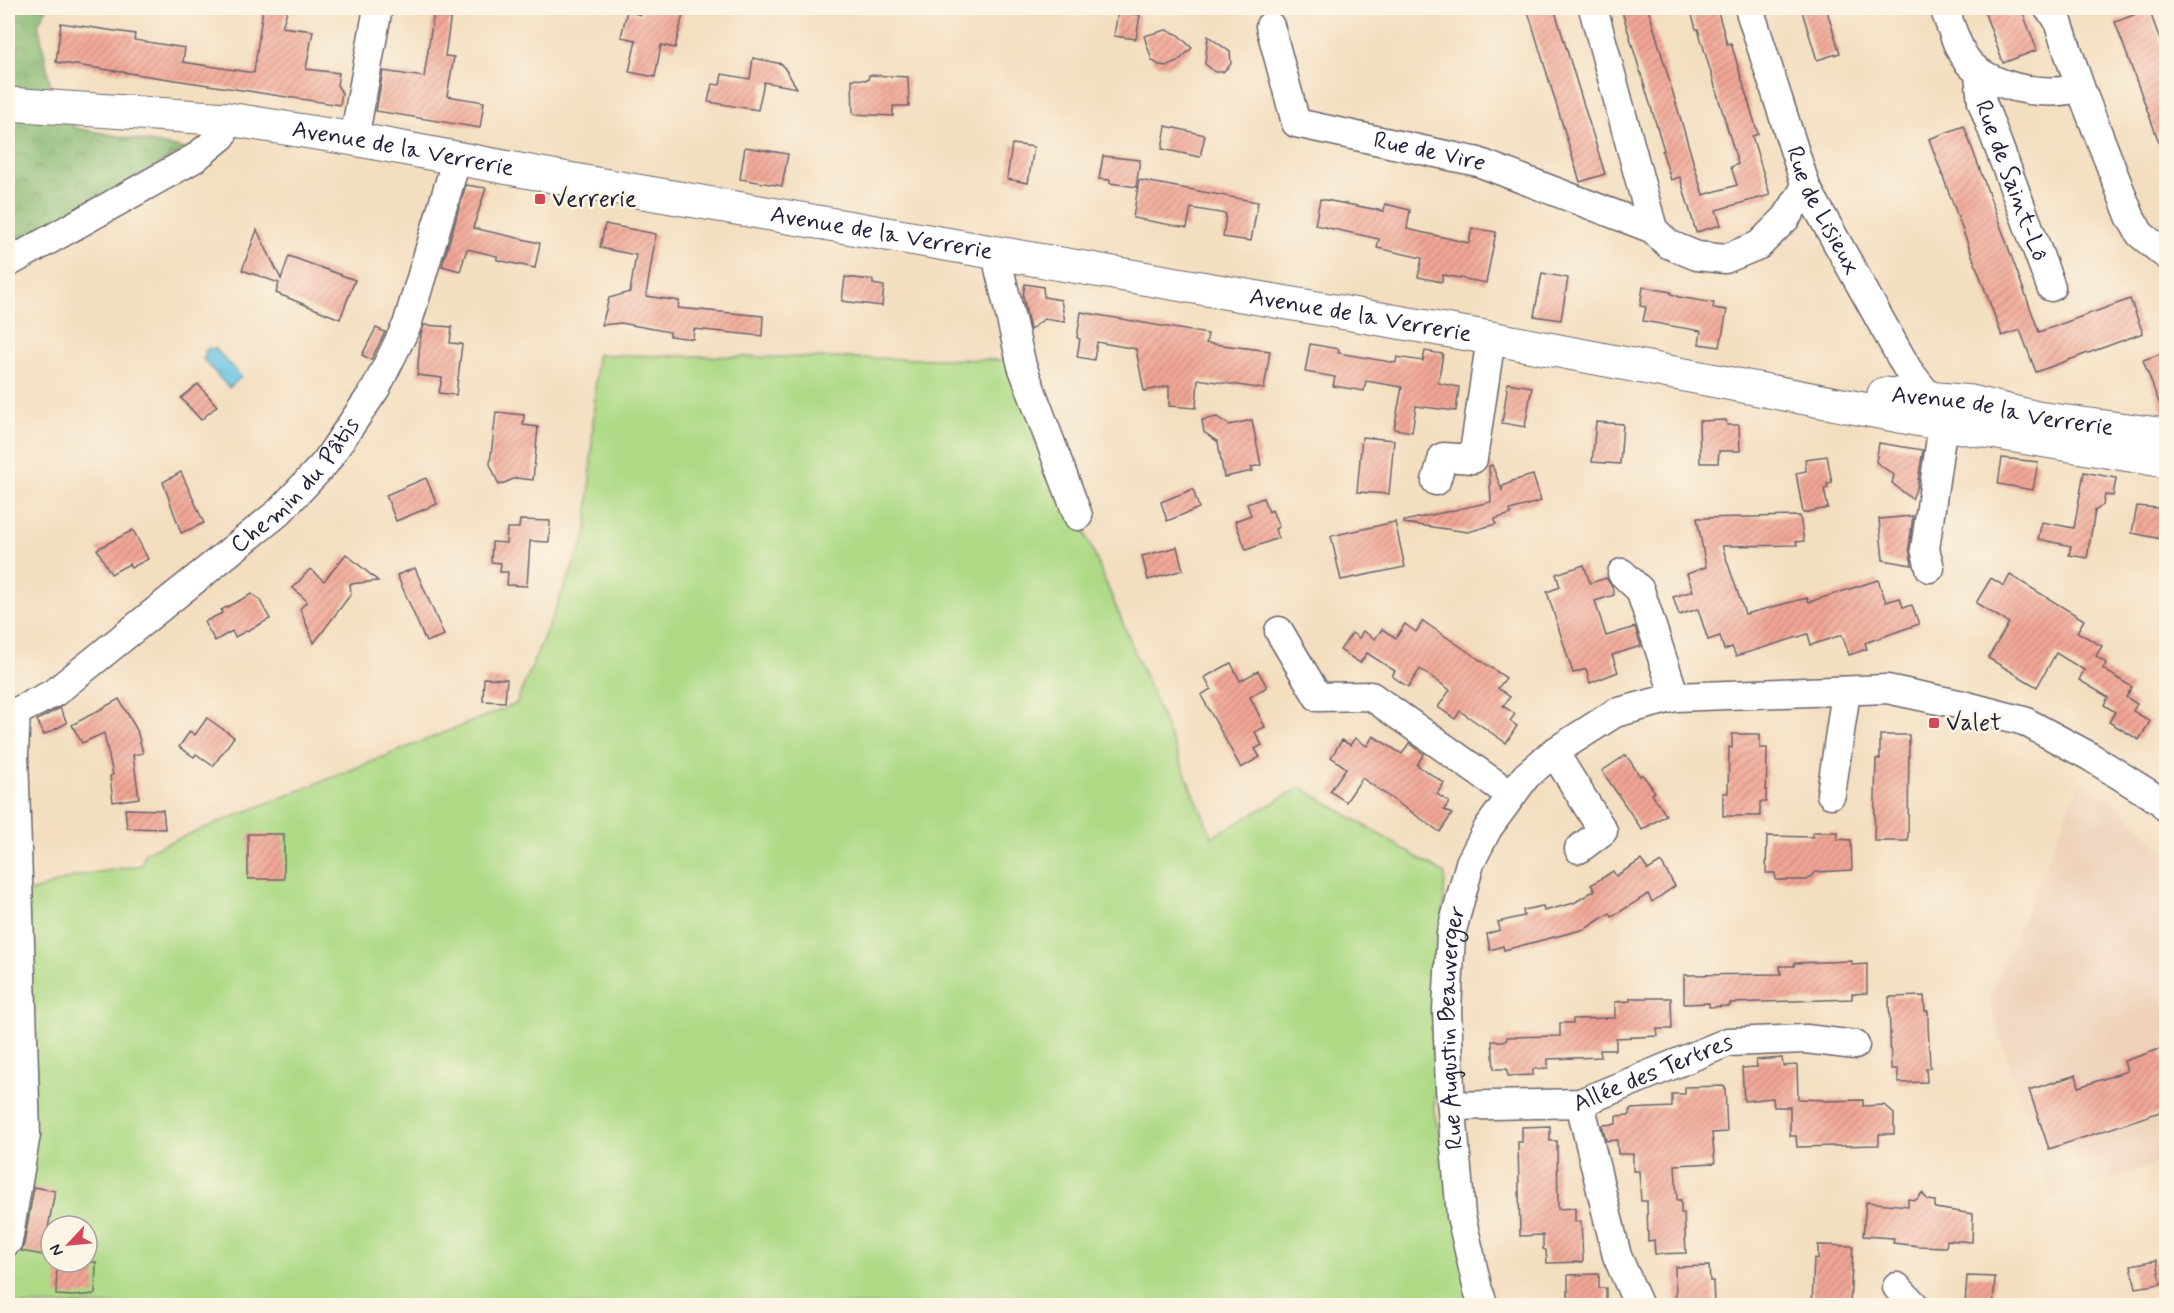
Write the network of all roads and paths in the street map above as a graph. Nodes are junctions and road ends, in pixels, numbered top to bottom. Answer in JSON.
{"nodes":[{"id":1,"x":378,"y":8,"type":"edge"},
{"id":2,"x":1593,"y":8,"type":"edge"},
{"id":3,"x":1749,"y":8,"type":"edge"},
{"id":4,"x":1944,"y":8,"type":"edge"},
{"id":5,"x":2058,"y":10,"type":"edge"},
{"id":6,"x":1270,"y":26,"type":"dead end"},
{"id":7,"x":1979,"y":74,"type":"junction"},
{"id":8,"x":2080,"y":87,"type":"junction"},
{"id":9,"x":18,"y":104,"type":"edge"},
{"id":10,"x":228,"y":119,"type":"junction"},
{"id":11,"x":354,"y":140,"type":"junction"},
{"id":12,"x":457,"y":158,"type":"junction"},
{"id":13,"x":1806,"y":187,"type":"junction"},
{"id":14,"x":1653,"y":229,"type":"junction"},
{"id":15,"x":1001,"y":253,"type":"junction"},
{"id":16,"x":2166,"y":255,"type":"edge"},
{"id":17,"x":8,"y":263,"type":"edge"},
{"id":18,"x":2051,"y":287,"type":"dead end"},
{"id":19,"x":1491,"y":338,"type":"junction"},
{"id":20,"x":1937,"y":411,"type":"junction"},
{"id":21,"x":2166,"y":435,"type":"edge"},
{"id":22,"x":2166,"y":461,"type":"edge"},
{"id":23,"x":1436,"y":480,"type":"dead end"},
{"id":24,"x":1078,"y":516,"type":"dead end"},
{"id":25,"x":1930,"y":568,"type":"dead end"},
{"id":26,"x":1622,"y":573,"type":"dead end"},
{"id":27,"x":1279,"y":631,"type":"dead end"},
{"id":28,"x":1841,"y":691,"type":"junction"},
{"id":29,"x":1675,"y":697,"type":"junction"},
{"id":30,"x":12,"y":713,"type":"edge"},
{"id":31,"x":1554,"y":752,"type":"junction"},
{"id":32,"x":1831,"y":794,"type":"dead end"},
{"id":33,"x":1511,"y":795,"type":"junction"},
{"id":34,"x":2166,"y":807,"type":"edge"},
{"id":35,"x":1579,"y":849,"type":"dead end"},
{"id":36,"x":1855,"y":1045,"type":"dead end"},
{"id":37,"x":1580,"y":1102,"type":"junction"},
{"id":38,"x":1452,"y":1106,"type":"junction"},
{"id":39,"x":8,"y":1242,"type":"edge"},
{"id":40,"x":1484,"y":1305,"type":"edge"},
{"id":41,"x":1640,"y":1305,"type":"edge"}],
"edges":[{"from":1,"to":11,"type":"street"},
{"from":2,"to":14,"type":"street"},
{"from":3,"to":13,"type":"street","name":"Rue de Lisieux"},
{"from":4,"to":7,"type":"street","name":"Rue de Saint-Lô"},
{"from":5,"to":8,"type":"street"},
{"from":6,"to":14,"type":"street","name":"Rue de Vire"},
{"from":7,"to":8,"type":"street","name":"Rue de Saint-Lô"},
{"from":7,"to":18,"type":"street","name":"Rue de Saint-Lô"},
{"from":8,"to":16,"type":"street"},
{"from":9,"to":10,"type":"main road","name":"Avenue de la Verrerie"},
{"from":10,"to":11,"type":"main road","name":"Avenue de la Verrerie"},
{"from":10,"to":17,"type":"street"},
{"from":11,"to":12,"type":"main road","name":"Avenue de la Verrerie"},
{"from":12,"to":15,"type":"main road","name":"Avenue de la Verrerie"},
{"from":12,"to":30,"type":"street","name":"Chemin du Pâtis"},
{"from":13,"to":14,"type":"street"},
{"from":13,"to":20,"type":"street","name":"Rue de Lisieux"},
{"from":15,"to":19,"type":"main road","name":"Avenue de la Verrerie"},
{"from":15,"to":24,"type":"street"},
{"from":19,"to":20,"type":"main road","name":"Avenue de la Verrerie"},
{"from":19,"to":23,"type":"street"},
{"from":20,"to":21,"type":"main road","name":"Avenue de la Verrerie"},
{"from":20,"to":22,"type":"main road","name":"Avenue de la Verrerie"},
{"from":20,"to":25,"type":"street","name":"Avenue de la Verrerie"},
{"from":26,"to":29,"type":"street"},
{"from":27,"to":33,"type":"street"},
{"from":28,"to":29,"type":"street","name":"Rue Augustin Beauverger"},
{"from":28,"to":32,"type":"street"},
{"from":28,"to":34,"type":"street","name":"Rue Augustin Beauverger"},
{"from":29,"to":31,"type":"street","name":"Rue Augustin Beauverger"},
{"from":30,"to":39,"type":"street"},
{"from":31,"to":33,"type":"street","name":"Rue Augustin Beauverger"},
{"from":31,"to":35,"type":"street"},
{"from":33,"to":38,"type":"street","name":"Rue Augustin Beauverger"},
{"from":36,"to":37,"type":"street","name":"Allée des Tertres"},
{"from":37,"to":38,"type":"street","name":"Allée des Tertres"},
{"from":37,"to":41,"type":"street"},
{"from":38,"to":40,"type":"street","name":"Rue Augustin Beauverger"}]}
